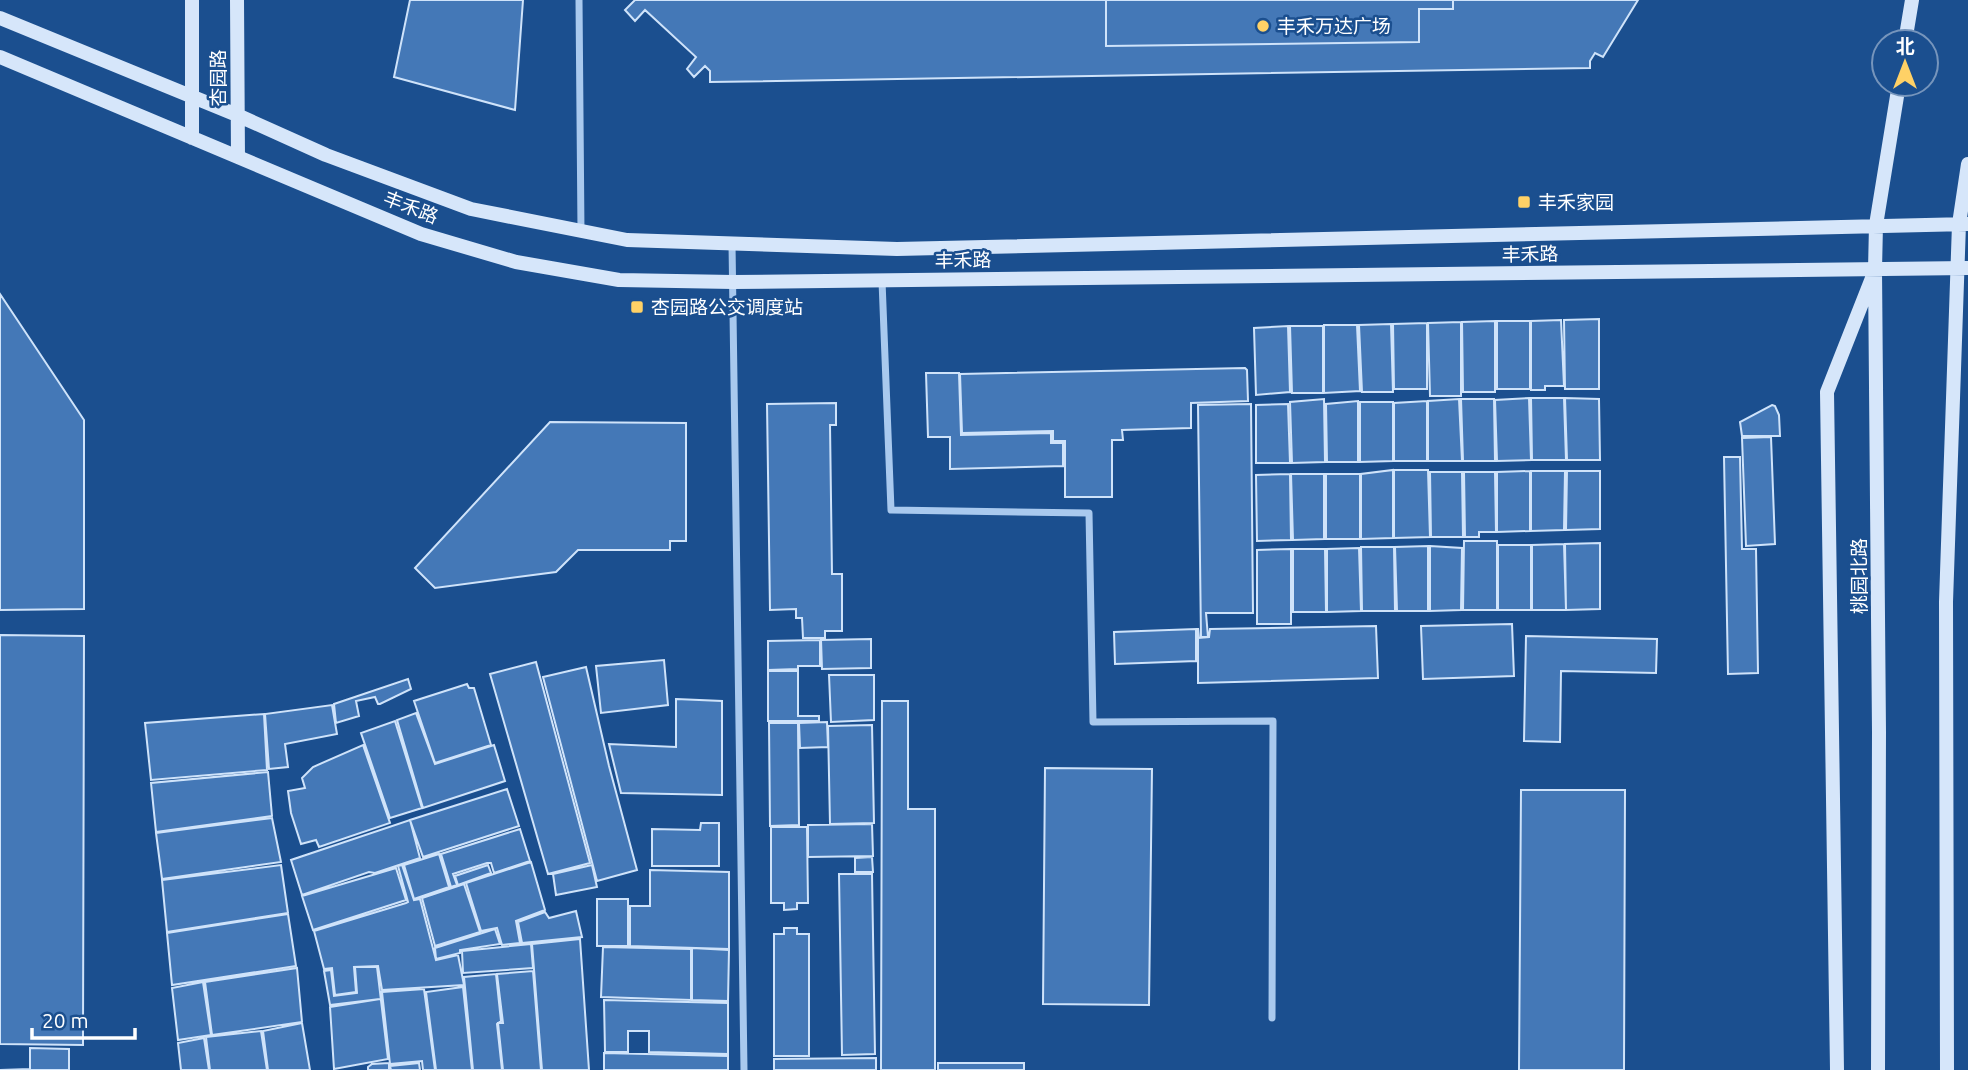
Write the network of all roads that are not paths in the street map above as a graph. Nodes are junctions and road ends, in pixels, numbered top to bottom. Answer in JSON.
{"nodes":[{"id":1,"x":192,"y":0,"type":"edge"},
{"id":2,"x":237,"y":0,"type":"edge"},
{"id":3,"x":579,"y":0,"type":"edge"},
{"id":4,"x":1912,"y":0,"type":"edge"},
{"id":5,"x":0,"y":18,"type":"edge"},
{"id":6,"x":1907,"y":28,"type":"edge"},
{"id":7,"x":0,"y":57,"type":"edge"},
{"id":8,"x":192,"y":97,"type":"junction"},
{"id":9,"x":1897,"y":98,"type":"edge"},
{"id":10,"x":237,"y":115,"type":"junction"},
{"id":11,"x":192,"y":138,"type":"junction"},
{"id":12,"x":238,"y":157,"type":"junction"},
{"id":13,"x":1968,"y":164,"type":"edge"},
{"id":14,"x":1963,"y":224,"type":"edge"},
{"id":15,"x":1876,"y":225,"type":"junction"},
{"id":16,"x":581,"y":231,"type":"junction"},
{"id":17,"x":732,"y":244,"type":"junction"},
{"id":18,"x":1963,"y":268,"type":"edge"},
{"id":19,"x":1875,"y":271,"type":"junction"},
{"id":20,"x":882,"y":280,"type":"junction"},
{"id":21,"x":733,"y":282,"type":"junction"},
{"id":22,"x":1968,"y":299,"type":"edge"},
{"id":23,"x":1272,"y":1017,"type":"dead end"},
{"id":24,"x":744,"y":1070,"type":"edge"},
{"id":25,"x":1837,"y":1070,"type":"edge"},
{"id":26,"x":1878,"y":1070,"type":"edge"},
{"id":27,"x":1947,"y":1070,"type":"edge"}],
"edges":[{"from":1,"to":8,"type":"main road","name":"杏园路"},
{"from":2,"to":10,"type":"main road","name":"杏园路"},
{"from":3,"to":16,"type":"street"},
{"from":4,"to":6,"type":"main road"},
{"from":5,"to":8,"type":"main road","name":"丰禾路"},
{"from":7,"to":11,"type":"main road","name":"丰禾路"},
{"from":8,"to":10,"type":"main road","name":"丰禾路"},
{"from":8,"to":11,"type":"main road","name":"杏园路"},
{"from":9,"to":15,"type":"main road","name":"桃园北路"},
{"from":10,"to":12,"type":"main road","name":"杏园路"},
{"from":10,"to":16,"type":"main road","name":"丰禾路"},
{"from":11,"to":12,"type":"main road","name":"丰禾路"},
{"from":12,"to":21,"type":"main road","name":"丰禾路"},
{"from":13,"to":14,"type":"main road"},
{"from":14,"to":15,"type":"main road","name":"丰禾路"},
{"from":14,"to":18,"type":"main road"},
{"from":15,"to":17,"type":"main road","name":"丰禾路"},
{"from":15,"to":19,"type":"main road","name":"桃园北路"},
{"from":16,"to":17,"type":"main road","name":"丰禾路"},
{"from":17,"to":21,"type":"street"},
{"from":18,"to":19,"type":"main road","name":"丰禾路"},
{"from":18,"to":22,"type":"main road"},
{"from":18,"to":27,"type":"main road"},
{"from":19,"to":20,"type":"main road","name":"丰禾路"},
{"from":19,"to":25,"type":"main road"},
{"from":19,"to":26,"type":"main road","name":"桃园北路"},
{"from":20,"to":21,"type":"main road","name":"丰禾路"},
{"from":20,"to":23,"type":"street"},
{"from":21,"to":24,"type":"street"}]}
